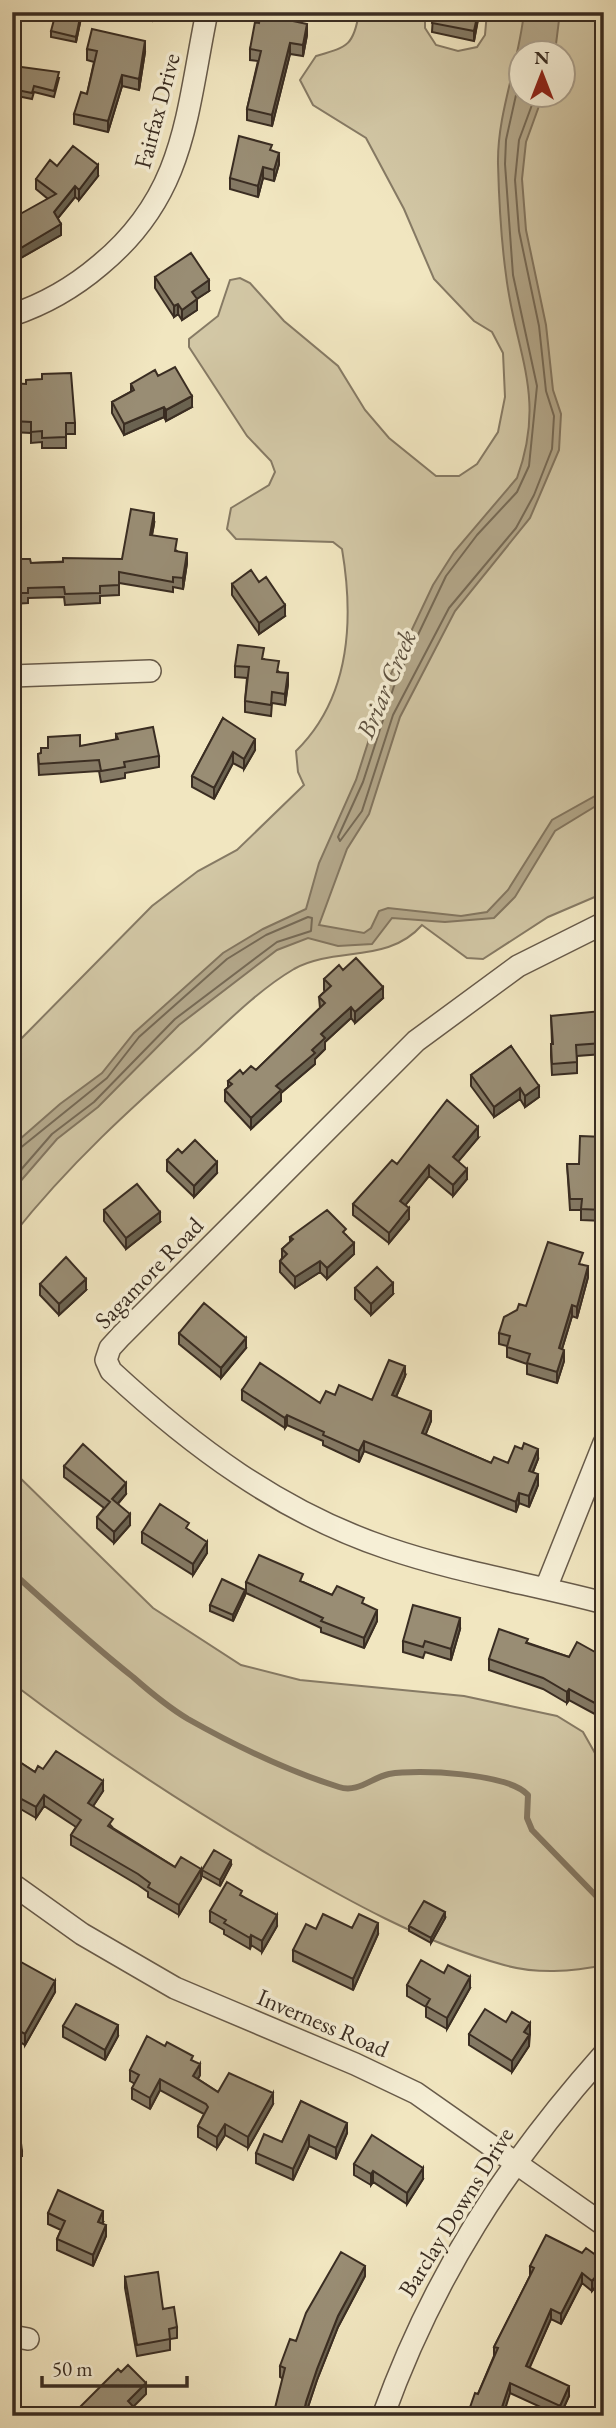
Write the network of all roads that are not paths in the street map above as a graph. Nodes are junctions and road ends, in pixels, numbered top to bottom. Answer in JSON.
{"nodes":[{"id":1,"x":207,"y":12,"type":"edge"},
{"id":2,"x":12,"y":315,"type":"edge"},
{"id":3,"x":150,"y":671,"type":"dead end"},
{"id":4,"x":12,"y":676,"type":"edge"},
{"id":5,"x":604,"y":923,"type":"edge"},
{"id":6,"x":604,"y":1443,"type":"edge"},
{"id":7,"x":546,"y":1588,"type":"junction"},
{"id":8,"x":604,"y":1603,"type":"edge"},
{"id":9,"x":12,"y":1884,"type":"edge"},
{"id":10,"x":604,"y":2054,"type":"edge"},
{"id":11,"x":516,"y":2161,"type":"junction"},
{"id":12,"x":604,"y":2225,"type":"edge"},
{"id":13,"x":383,"y":2416,"type":"edge"}],
"edges":[{"from":1,"to":2,"type":"street","name":"Fairfax Drive"},
{"from":3,"to":4,"type":"street"},
{"from":5,"to":7,"type":"street","name":"Sagamore Road"},
{"from":6,"to":7,"type":"street"},
{"from":7,"to":8,"type":"street","name":"Sagamore Road"},
{"from":9,"to":11,"type":"street","name":"Inverness Road"},
{"from":10,"to":11,"type":"street","name":"Barclay Downs Drive"},
{"from":11,"to":12,"type":"street","name":"Inverness Road"},
{"from":11,"to":13,"type":"street","name":"Barclay Downs Drive"}]}
